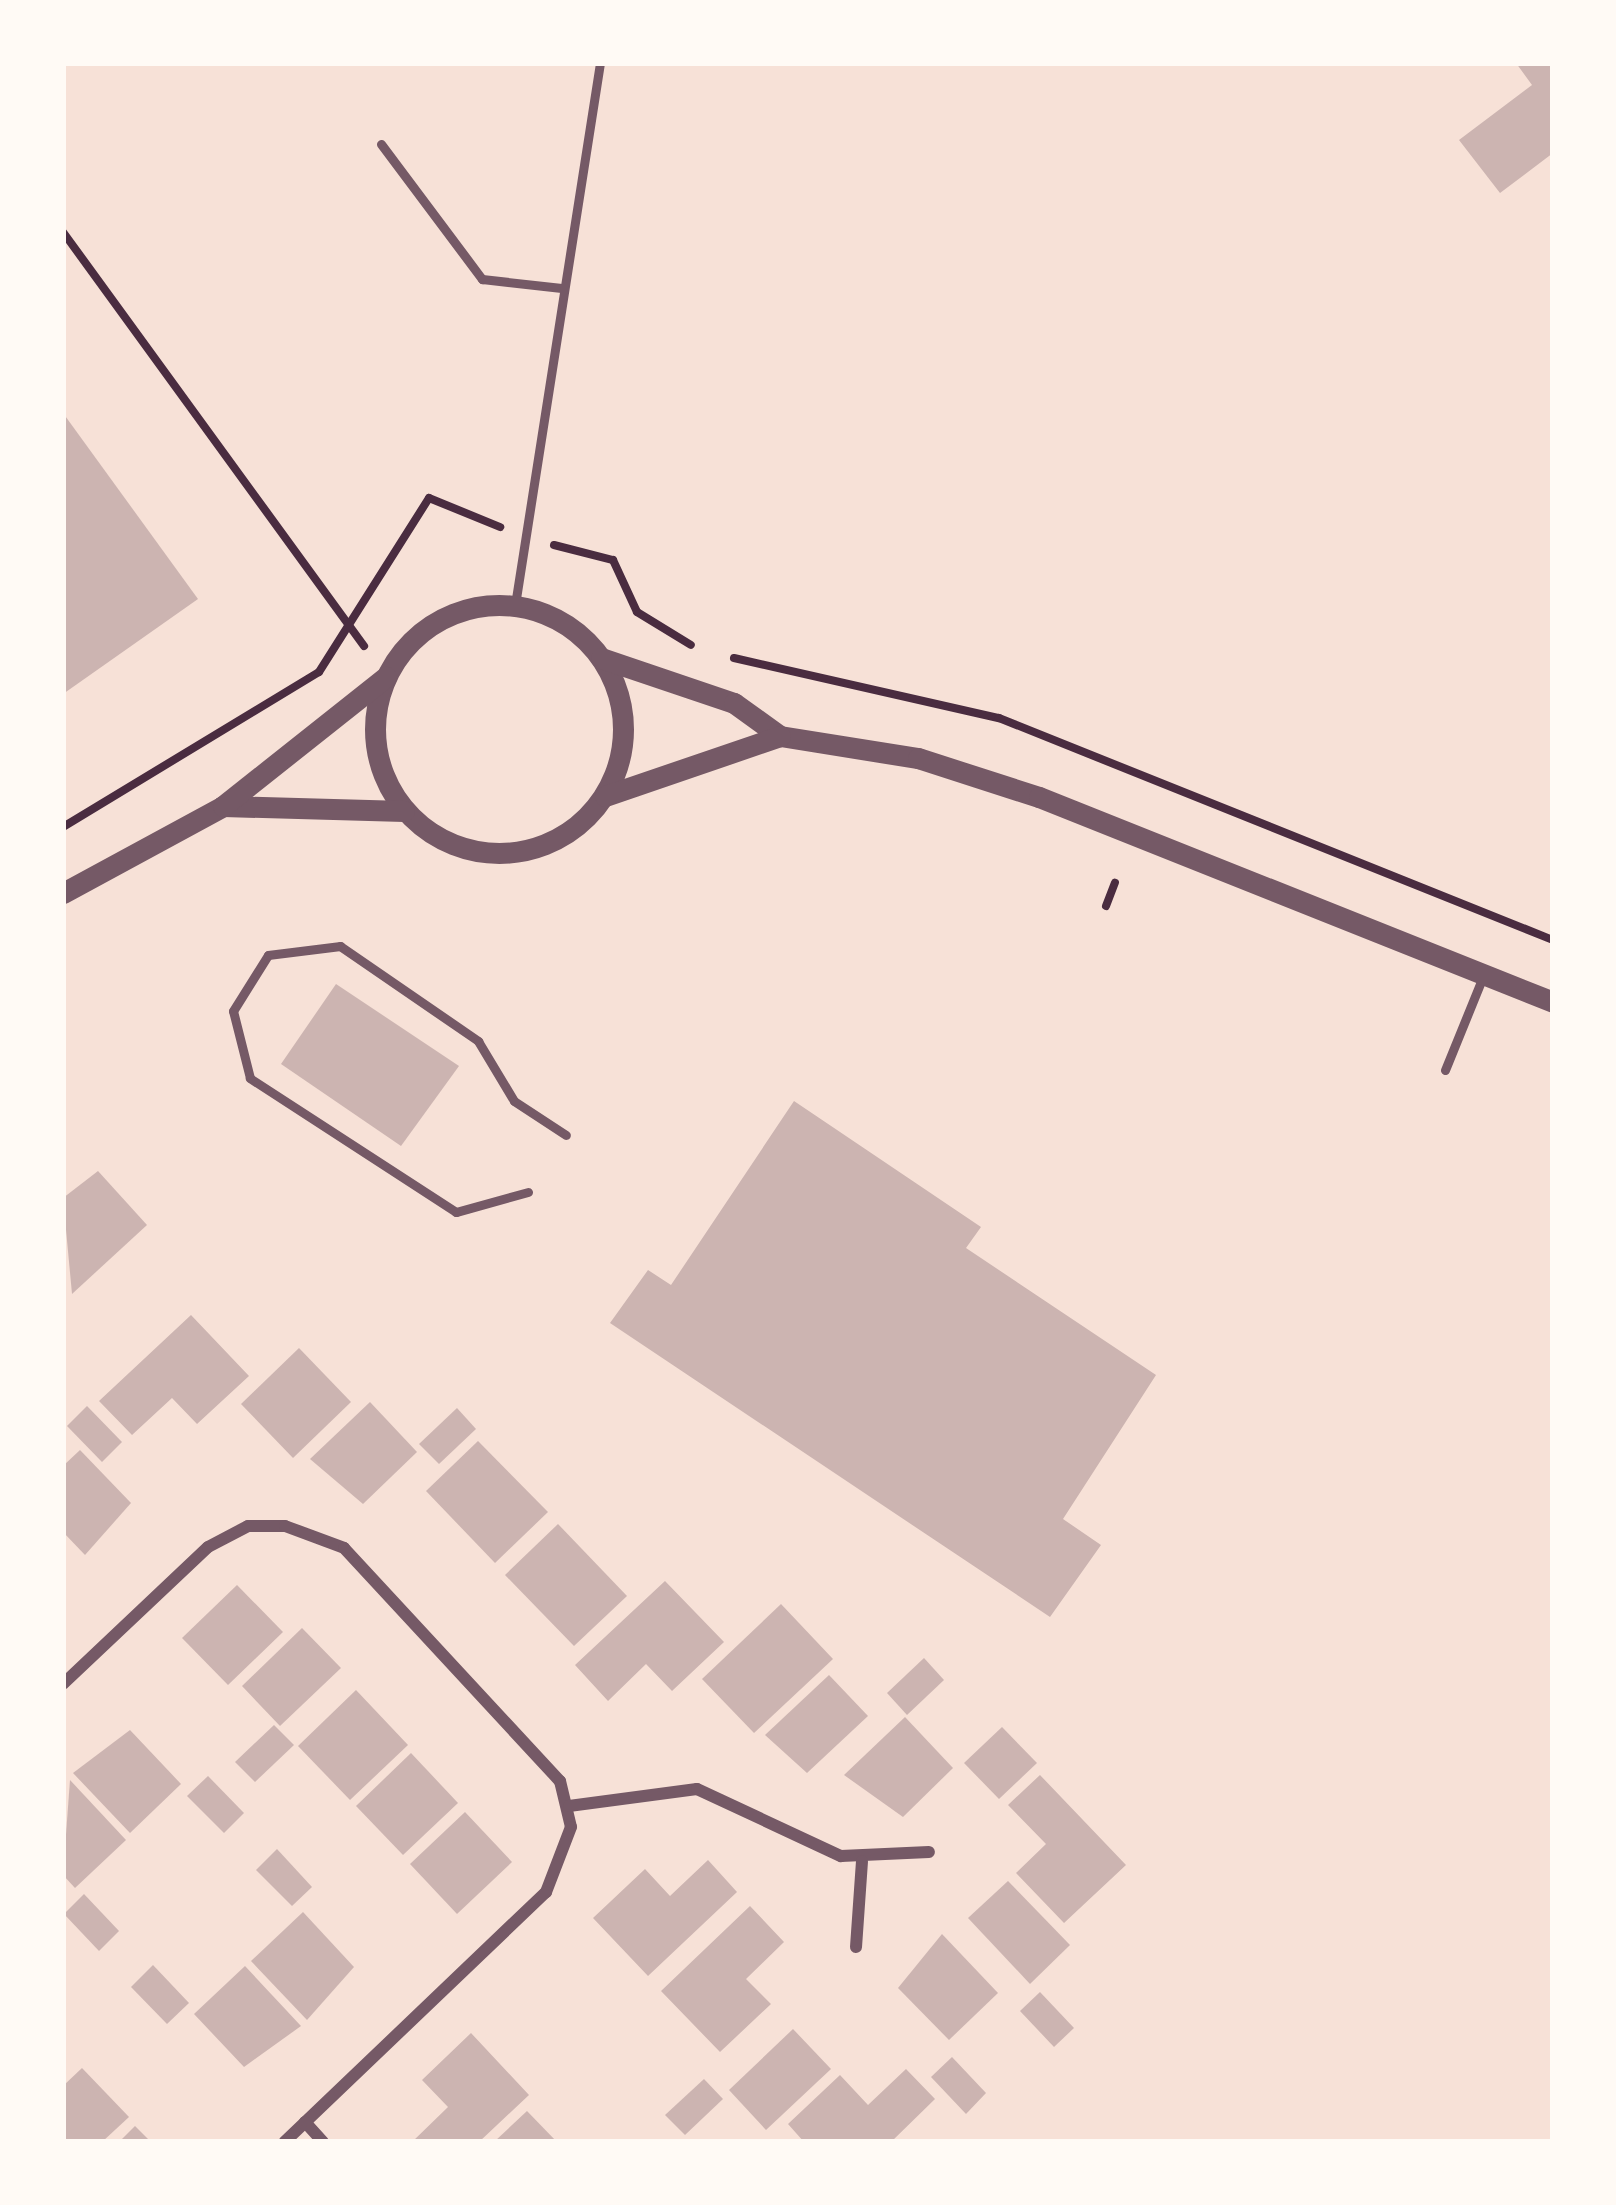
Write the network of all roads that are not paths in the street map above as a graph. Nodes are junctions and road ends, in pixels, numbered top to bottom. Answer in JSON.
{"nodes":[{"id":1,"x":600,"y":63,"type":"edge"},
{"id":2,"x":381,"y":144,"type":"dead end"},
{"id":3,"x":561,"y":288,"type":"junction"},
{"id":4,"x":515,"y":605,"type":"junction"},
{"id":5,"x":602,"y":658,"type":"junction"},
{"id":6,"x":386,"y":677,"type":"junction"},
{"id":7,"x":780,"y":736,"type":"junction"},
{"id":8,"x":605,"y":796,"type":"junction"},
{"id":9,"x":223,"y":806,"type":"junction"},
{"id":10,"x":404,"y":811,"type":"junction"},
{"id":11,"x":63,"y":893,"type":"edge"},
{"id":12,"x":1484,"y":974,"type":"junction"},
{"id":13,"x":1553,"y":1001,"type":"edge"},
{"id":14,"x":1445,"y":1070,"type":"dead end"},
{"id":15,"x":566,"y":1136,"type":"dead end"},
{"id":16,"x":528,"y":1192,"type":"dead end"},
{"id":17,"x":63,"y":1684,"type":"edge"},
{"id":18,"x":569,"y":1806,"type":"junction"},
{"id":19,"x":929,"y":1852,"type":"dead end"},
{"id":20,"x":862,"y":1862,"type":"junction"},
{"id":21,"x":856,"y":1947,"type":"dead end"},
{"id":22,"x":304,"y":2122,"type":"junction"},
{"id":23,"x":284,"y":2142,"type":"edge"},
{"id":24,"x":323,"y":2142,"type":"edge"}],
"edges":[{"from":1,"to":3,"type":"lane"},
{"from":2,"to":3,"type":"lane"},
{"from":3,"to":4,"type":"lane"},
{"from":4,"to":5,"type":"street"},
{"from":4,"to":6,"type":"street"},
{"from":5,"to":7,"type":"street"},
{"from":5,"to":8,"type":"street"},
{"from":6,"to":9,"type":"street"},
{"from":6,"to":10,"type":"street"},
{"from":7,"to":8,"type":"street"},
{"from":7,"to":12,"type":"street"},
{"from":8,"to":10,"type":"street"},
{"from":9,"to":10,"type":"street"},
{"from":9,"to":11,"type":"street"},
{"from":12,"to":13,"type":"street"},
{"from":12,"to":14,"type":"lane"},
{"from":15,"to":16,"type":"lane"},
{"from":17,"to":18,"type":"street"},
{"from":18,"to":20,"type":"street"},
{"from":18,"to":22,"type":"street"},
{"from":19,"to":20,"type":"street"},
{"from":20,"to":21,"type":"street"},
{"from":22,"to":23,"type":"street"},
{"from":22,"to":24,"type":"street"}]}
